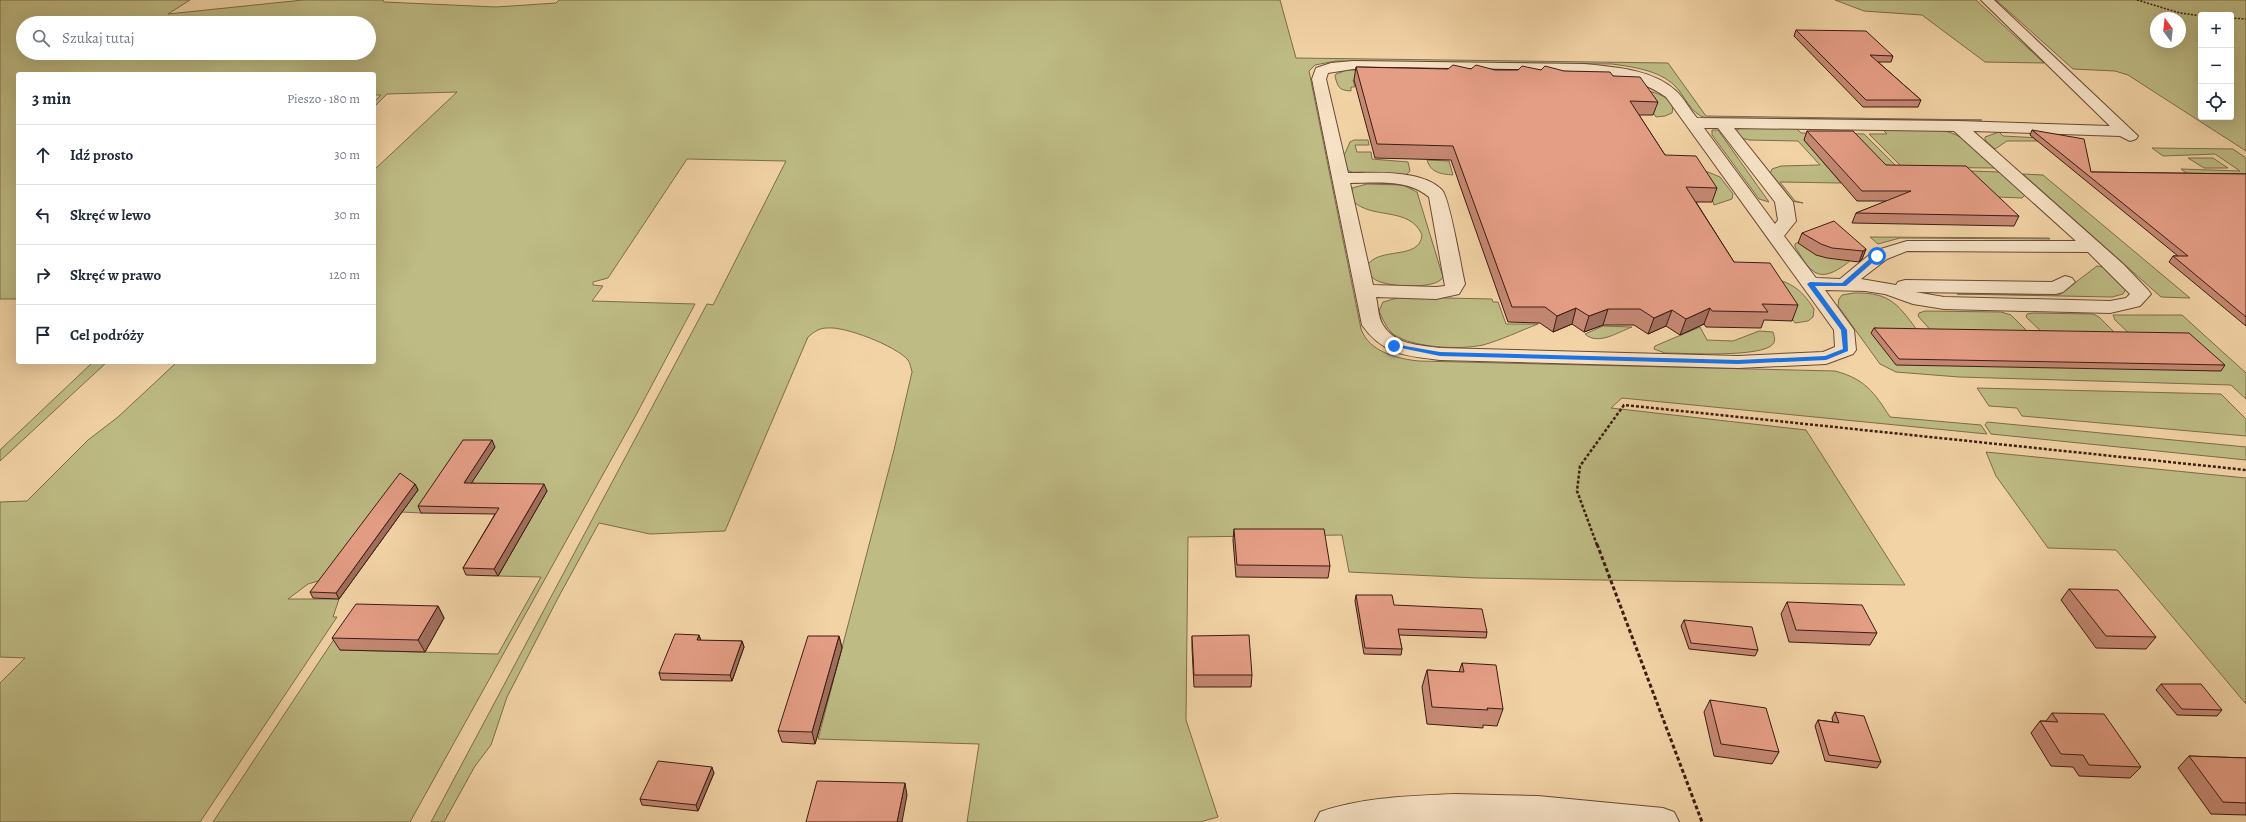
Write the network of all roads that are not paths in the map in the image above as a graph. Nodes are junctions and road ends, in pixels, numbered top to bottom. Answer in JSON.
{"nodes":[{"id":1,"x":1987,"y":0,"type":"edge"},
{"id":2,"x":1691,"y":123,"type":"junction"},
{"id":3,"x":1722,"y":123,"type":"junction"},
{"id":4,"x":1958,"y":126,"type":"junction"},
{"id":5,"x":1341,"y":178,"type":"junction"},
{"id":6,"x":1775,"y":235,"type":"junction"},
{"id":7,"x":2092,"y":247,"type":"junction"},
{"id":8,"x":2065,"y":282,"type":"dead end"},
{"id":9,"x":1810,"y":284,"type":"junction"},
{"id":10,"x":1844,"y":285,"type":"junction"},
{"id":11,"x":1865,"y":285,"type":"junction"},
{"id":12,"x":1364,"y":291,"type":"junction"},
{"id":13,"x":1331,"y":822,"type":"edge"},
{"id":14,"x":1663,"y":822,"type":"edge"}],
"edges":[{"from":1,"to":4,"type":"street"},
{"from":2,"to":3,"type":"street"},
{"from":2,"to":5,"type":"street"},
{"from":2,"to":6,"type":"street"},
{"from":3,"to":4,"type":"street"},
{"from":3,"to":6,"type":"street"},
{"from":4,"to":7,"type":"street"},
{"from":5,"to":12,"type":"street"},
{"from":5,"to":12,"type":"street"},
{"from":6,"to":9,"type":"street"},
{"from":7,"to":10,"type":"street"},
{"from":7,"to":11,"type":"street"},
{"from":8,"to":11,"type":"street"},
{"from":9,"to":10,"type":"street"},
{"from":9,"to":12,"type":"street"},
{"from":10,"to":11,"type":"street"},
{"from":13,"to":14,"type":"street"}]}
